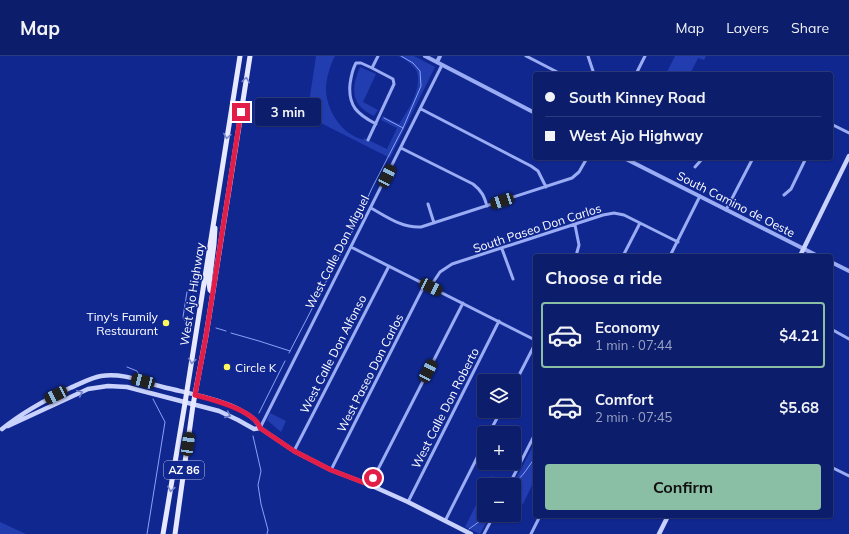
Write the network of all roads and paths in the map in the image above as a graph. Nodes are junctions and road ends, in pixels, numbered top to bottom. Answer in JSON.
{"nodes":[{"id":1,"x":240,"y":56,"type":"edge"},
{"id":2,"x":250,"y":56,"type":"edge"},
{"id":3,"x":378,"y":56,"type":"edge"},
{"id":4,"x":425,"y":56,"type":"edge"},
{"id":5,"x":440,"y":56,"type":"edge"},
{"id":6,"x":526,"y":56,"type":"edge"},
{"id":7,"x":588,"y":56,"type":"edge"},
{"id":8,"x":645,"y":56,"type":"edge"},
{"id":9,"x":437,"y":62,"type":"junction"},
{"id":10,"x":442,"y":65,"type":"junction"},
{"id":11,"x":372,"y":68,"type":"junction"},
{"id":12,"x":557,"y":72,"type":"edge"},
{"id":13,"x":593,"y":72,"type":"edge"},
{"id":14,"x":637,"y":72,"type":"edge"},
{"id":15,"x":421,"y":109,"type":"junction"},
{"id":16,"x":533,"y":111,"type":"edge"},
{"id":17,"x":376,"y":124,"type":"junction"},
{"id":18,"x":833,"y":125,"type":"edge"},
{"id":19,"x":849,"y":133,"type":"edge"},
{"id":20,"x":368,"y":140,"type":"dead end"},
{"id":21,"x":401,"y":148,"type":"junction"},
{"id":22,"x":849,"y":156,"type":"edge"},
{"id":23,"x":586,"y":160,"type":"edge"},
{"id":24,"x":628,"y":160,"type":"edge"},
{"id":25,"x":702,"y":160,"type":"edge"},
{"id":26,"x":752,"y":160,"type":"edge"},
{"id":27,"x":805,"y":160,"type":"edge"},
{"id":28,"x":695,"y":167,"type":"dead end"},
{"id":29,"x":546,"y":187,"type":"junction"},
{"id":30,"x":784,"y":195,"type":"dead end"},
{"id":31,"x":700,"y":196,"type":"junction"},
{"id":32,"x":428,"y":204,"type":"dead end"},
{"id":33,"x":487,"y":206,"type":"junction"},
{"id":34,"x":371,"y":208,"type":"junction"},
{"id":35,"x":726,"y":210,"type":"junction"},
{"id":36,"x":214,"y":219,"type":"junction"},
{"id":37,"x":434,"y":223,"type":"junction"},
{"id":38,"x":640,"y":223,"type":"junction"},
{"id":39,"x":575,"y":225,"type":"junction"},
{"id":40,"x":678,"y":242,"type":"junction"},
{"id":41,"x":351,"y":247,"type":"junction"},
{"id":42,"x":502,"y":249,"type":"junction"},
{"id":43,"x":804,"y":249,"type":"junction"},
{"id":44,"x":577,"y":254,"type":"edge"},
{"id":45,"x":624,"y":254,"type":"edge"},
{"id":46,"x":671,"y":254,"type":"edge"},
{"id":47,"x":801,"y":254,"type":"edge"},
{"id":48,"x":814,"y":254,"type":"edge"},
{"id":49,"x":833,"y":263,"type":"edge"},
{"id":50,"x":389,"y":266,"type":"junction"},
{"id":51,"x":849,"y":271,"type":"edge"},
{"id":52,"x":513,"y":280,"type":"dead end"},
{"id":53,"x":425,"y":284,"type":"junction"},
{"id":54,"x":430,"y":287,"type":"junction"},
{"id":55,"x":212,"y":292,"type":"junction"},
{"id":56,"x":463,"y":303,"type":"junction"},
{"id":57,"x":499,"y":321,"type":"junction"},
{"id":58,"x":833,"y":330,"type":"edge"},
{"id":59,"x":533,"y":338,"type":"edge"},
{"id":60,"x":849,"y":339,"type":"edge"},
{"id":61,"x":533,"y":348,"type":"edge"},
{"id":62,"x":520,"y":374,"type":"edge"},
{"id":63,"x":187,"y":392,"type":"junction"},
{"id":64,"x":195,"y":395,"type":"junction"},
{"id":65,"x":185,"y":403,"type":"junction"},
{"id":66,"x":193,"y":405,"type":"junction"},
{"id":67,"x":260,"y":428,"type":"junction"},
{"id":68,"x":1,"y":430,"type":"edge"},
{"id":69,"x":533,"y":438,"type":"edge"},
{"id":70,"x":294,"y":451,"type":"junction"},
{"id":71,"x":477,"y":458,"type":"edge"},
{"id":72,"x":833,"y":468,"type":"edge"},
{"id":73,"x":331,"y":470,"type":"junction"},
{"id":74,"x":849,"y":476,"type":"edge"},
{"id":75,"x":513,"y":478,"type":"edge"},
{"id":76,"x":370,"y":485,"type":"junction"},
{"id":77,"x":408,"y":502,"type":"junction"},
{"id":78,"x":539,"y":518,"type":"edge"},
{"id":79,"x":667,"y":518,"type":"edge"},
{"id":80,"x":445,"y":521,"type":"junction"},
{"id":81,"x":490,"y":522,"type":"edge"},
{"id":82,"x":163,"y":534,"type":"edge"},
{"id":83,"x":175,"y":534,"type":"edge"},
{"id":84,"x":471,"y":534,"type":"edge"},
{"id":85,"x":484,"y":534,"type":"edge"},
{"id":86,"x":531,"y":534,"type":"edge"},
{"id":87,"x":659,"y":534,"type":"edge"}],
"edges":[{"from":1,"to":36,"type":"main road","name":"West Ajo Highway","number":"AZ 86","one_way":true},
{"from":55,"to":2,"type":"main road","name":"West Ajo Highway","number":"AZ 86","one_way":true},
{"from":3,"to":11,"type":"street"},
{"from":4,"to":9,"type":"street"},
{"from":5,"to":9,"type":"street"},
{"from":6,"to":12,"type":"street"},
{"from":7,"to":13,"type":"street"},
{"from":8,"to":14,"type":"street"},
{"from":9,"to":10,"type":"street"},
{"from":10,"to":15,"type":"street","name":"West Calle Don Miguel"},
{"from":10,"to":16,"type":"street"},
{"from":11,"to":17,"type":"street"},
{"from":11,"to":17,"type":"street"},
{"from":15,"to":21,"type":"street","name":"West Calle Don Miguel"},
{"from":15,"to":29,"type":"street"},
{"from":17,"to":20,"type":"street"},
{"from":18,"to":19,"type":"street"},
{"from":21,"to":33,"type":"street"},
{"from":21,"to":34,"type":"street","name":"West Calle Don Miguel"},
{"from":22,"to":43,"type":"main road"},
{"from":23,"to":29,"type":"street"},
{"from":24,"to":31,"type":"street","name":"South Camino de Oeste"},
{"from":25,"to":28,"type":"street"},
{"from":26,"to":35,"type":"street"},
{"from":27,"to":30,"type":"street"},
{"from":29,"to":33,"type":"street"},
{"from":31,"to":35,"type":"street","name":"South Camino de Oeste"},
{"from":31,"to":40,"type":"street"},
{"from":32,"to":37,"type":"street"},
{"from":33,"to":37,"type":"street"},
{"from":34,"to":37,"type":"street"},
{"from":34,"to":41,"type":"street","name":"West Calle Don Miguel"},
{"from":35,"to":43,"type":"street","name":"South Camino de Oeste"},
{"from":36,"to":55,"type":"main road"},
{"from":36,"to":63,"type":"main road","name":"West Ajo Highway","number":"AZ 86","one_way":true},
{"from":38,"to":39,"type":"street","name":"South Paseo Don Carlos"},
{"from":38,"to":40,"type":"street","name":"South Paseo Don Carlos"},
{"from":38,"to":45,"type":"street"},
{"from":39,"to":42,"type":"street","name":"South Paseo Don Carlos"},
{"from":39,"to":44,"type":"street"},
{"from":40,"to":46,"type":"street"},
{"from":41,"to":50,"type":"street"},
{"from":41,"to":67,"type":"street","name":"West Calle Don Miguel"},
{"from":42,"to":52,"type":"street"},
{"from":42,"to":54,"type":"street","name":"South Paseo Don Carlos"},
{"from":43,"to":47,"type":"main road"},
{"from":43,"to":48,"type":"street","name":"South Camino de Oeste"},
{"from":49,"to":51,"type":"street"},
{"from":50,"to":53,"type":"street"},
{"from":50,"to":70,"type":"street","name":"West Calle Don Alfonso"},
{"from":53,"to":54,"type":"street"},
{"from":53,"to":73,"type":"street","name":"West Paseo Don Carlos"},
{"from":54,"to":56,"type":"street"},
{"from":55,"to":64,"type":"main road","name":"West Ajo Highway","number":"AZ 86"},
{"from":56,"to":57,"type":"street"},
{"from":56,"to":76,"type":"street"},
{"from":57,"to":59,"type":"street"},
{"from":57,"to":77,"type":"street","name":"West Calle Don Roberto"},
{"from":58,"to":60,"type":"street"},
{"from":61,"to":62,"type":"street"},
{"from":63,"to":64,"type":"main road"},
{"from":63,"to":65,"type":"main road","name":"West Ajo Highway","number":"AZ 86"},
{"from":63,"to":68,"type":"main road"},
{"from":64,"to":66,"type":"main road","name":"West Ajo Highway","number":"AZ 86"},
{"from":64,"to":67,"type":"main road"},
{"from":65,"to":66,"type":"main road"},
{"from":68,"to":65,"type":"main road","one_way":true},
{"from":65,"to":82,"type":"main road","name":"West Ajo Highway","number":"AZ 86","one_way":true},
{"from":66,"to":67,"type":"main road","one_way":true},
{"from":66,"to":83,"type":"main road","name":"West Ajo Highway","number":"AZ 86"},
{"from":67,"to":70,"type":"main road"},
{"from":69,"to":75,"type":"street"},
{"from":70,"to":73,"type":"main road"},
{"from":71,"to":80,"type":"street"},
{"from":72,"to":74,"type":"street"},
{"from":73,"to":76,"type":"main road"},
{"from":76,"to":77,"type":"main road"},
{"from":77,"to":80,"type":"main road"},
{"from":78,"to":86,"type":"street"},
{"from":79,"to":87,"type":"main road"},
{"from":80,"to":84,"type":"main road"},
{"from":81,"to":85,"type":"street"}]}
